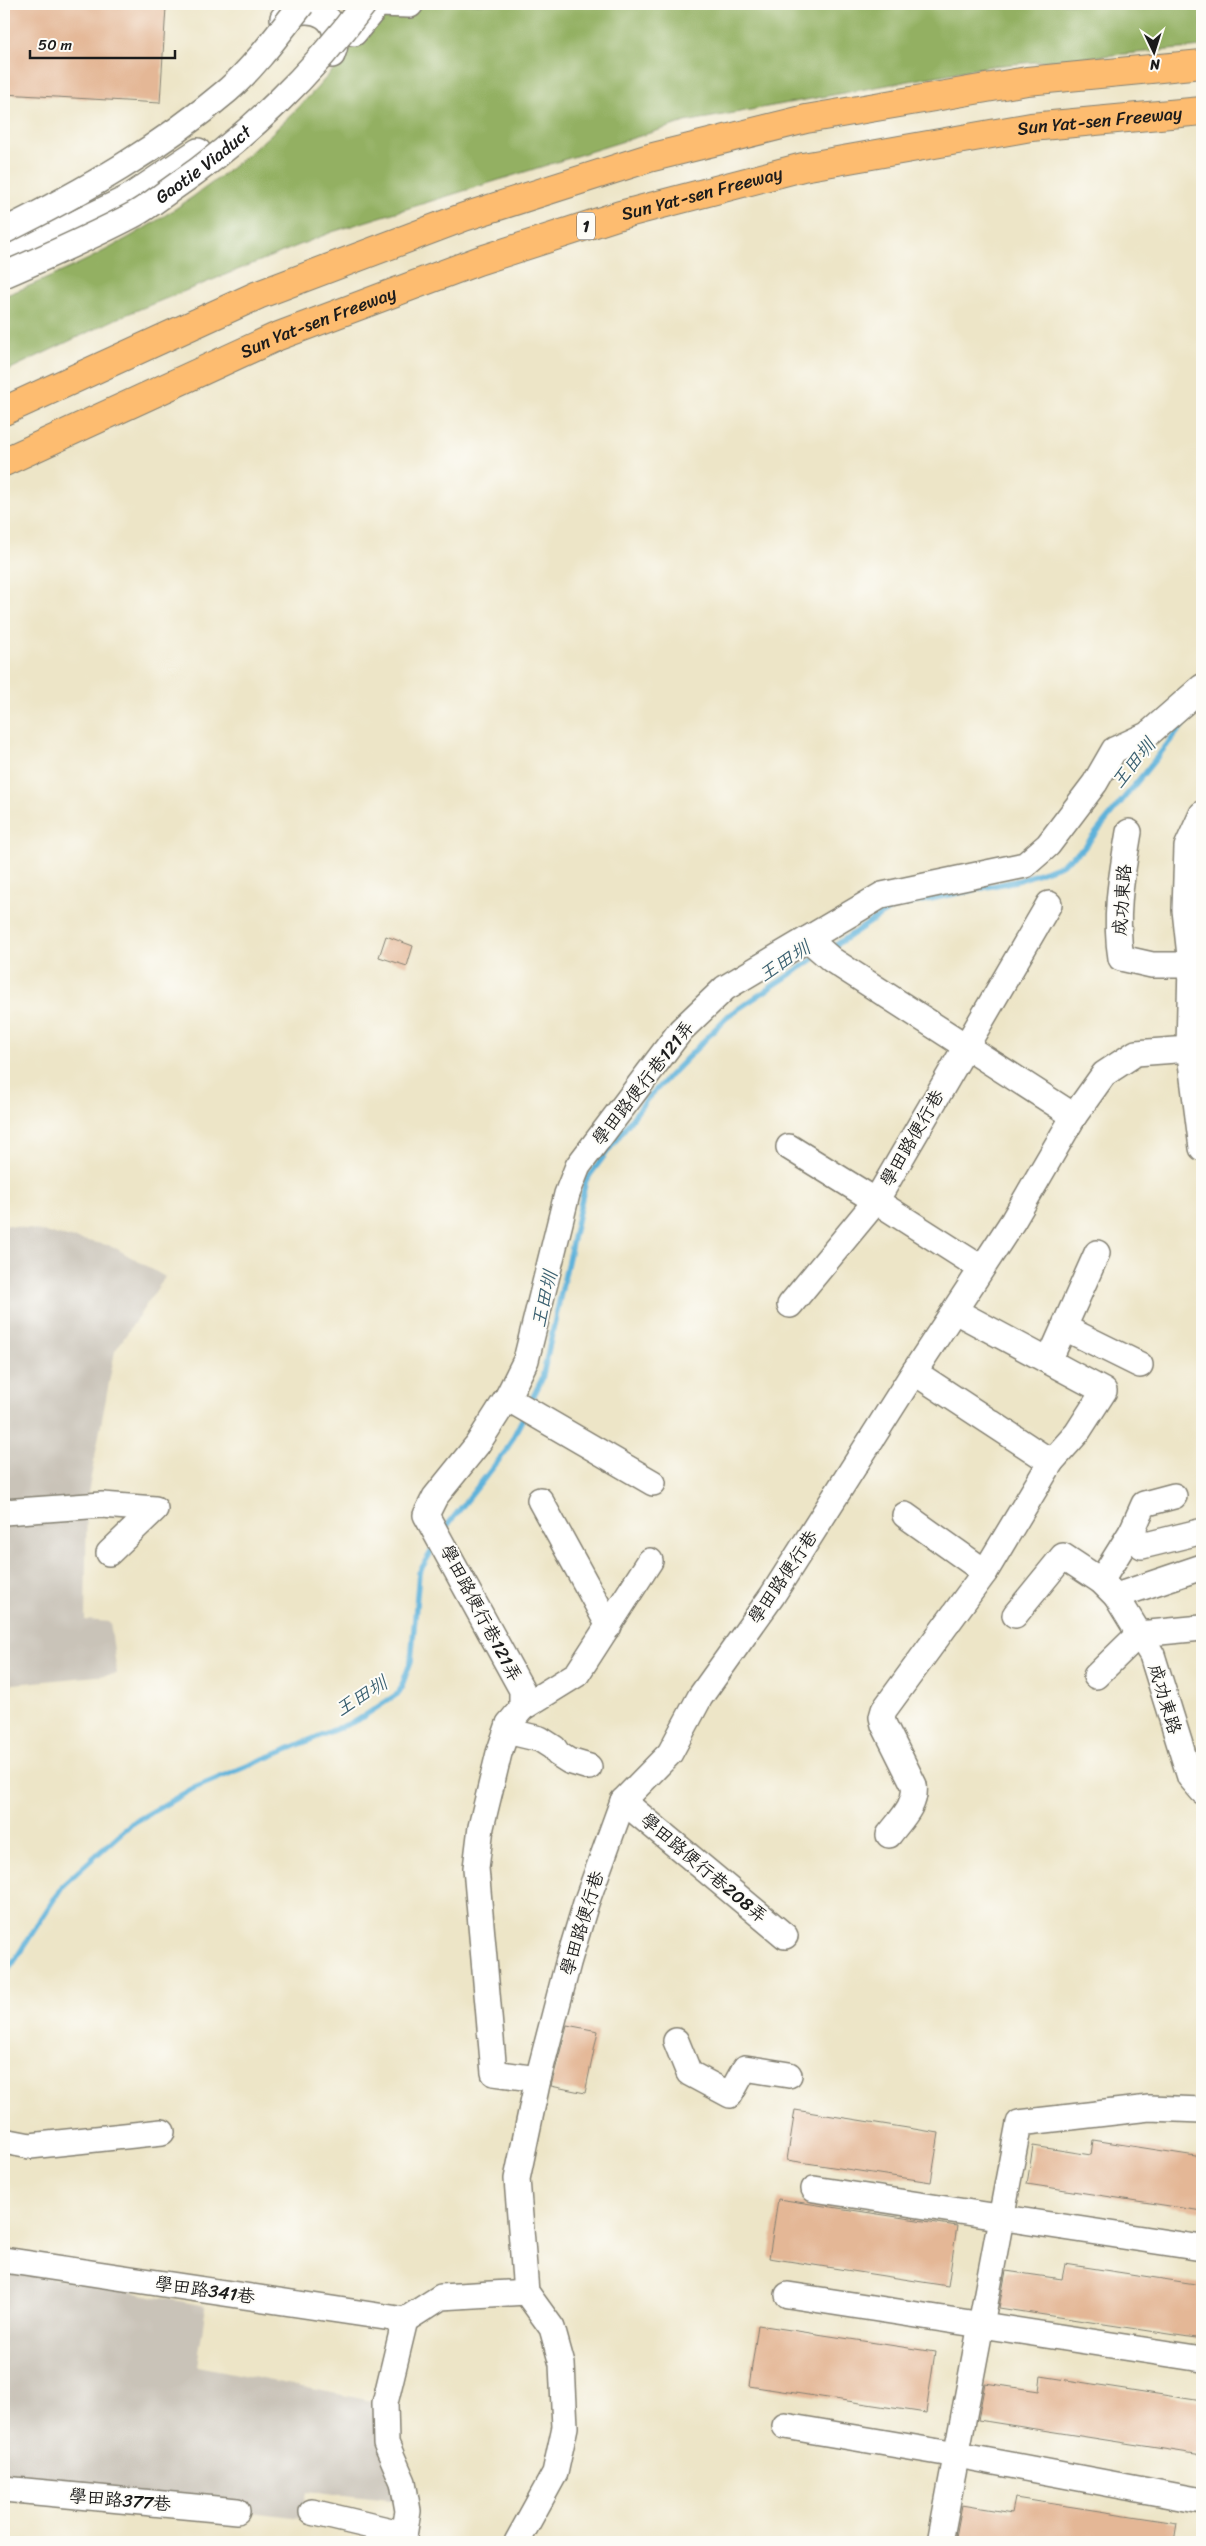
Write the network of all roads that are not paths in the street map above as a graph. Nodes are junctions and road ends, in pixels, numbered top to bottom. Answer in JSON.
{"nodes":[{"id":1,"x":302,"y":4,"type":"edge"},
{"id":2,"x":321,"y":4,"type":"edge"},
{"id":3,"x":344,"y":4,"type":"edge"},
{"id":4,"x":364,"y":4,"type":"edge"},
{"id":5,"x":410,"y":5,"type":"dead end"},
{"id":6,"x":330,"y":59,"type":"junction"},
{"id":7,"x":1202,"y":64,"type":"edge"},
{"id":8,"x":1202,"y":111,"type":"edge"},
{"id":9,"x":193,"y":145,"type":"junction"},
{"id":10,"x":4,"y":219,"type":"edge"},
{"id":11,"x":4,"y":231,"type":"edge"},
{"id":12,"x":4,"y":245,"type":"edge"},
{"id":13,"x":4,"y":258,"type":"edge"},
{"id":14,"x":4,"y":275,"type":"edge"},
{"id":15,"x":4,"y":288,"type":"edge"},
{"id":16,"x":4,"y":411,"type":"edge"},
{"id":17,"x":4,"y":462,"type":"edge"},
{"id":18,"x":1202,"y":687,"type":"edge"},
{"id":19,"x":1202,"y":814,"type":"edge"},
{"id":20,"x":1129,"y":832,"type":"dead end"},
{"id":21,"x":1049,"y":904,"type":"dead end"},
{"id":22,"x":808,"y":939,"type":"junction"},
{"id":23,"x":1191,"y":965,"type":"junction"},
{"id":24,"x":967,"y":1045,"type":"junction"},
{"id":25,"x":1196,"y":1048,"type":"edge"},
{"id":26,"x":1074,"y":1116,"type":"junction"},
{"id":27,"x":788,"y":1148,"type":"dead end"},
{"id":28,"x":1202,"y":1148,"type":"edge"},
{"id":29,"x":876,"y":1201,"type":"junction"},
{"id":30,"x":1097,"y":1253,"type":"dead end"},
{"id":31,"x":981,"y":1268,"type":"junction"},
{"id":32,"x":790,"y":1305,"type":"dead end"},
{"id":33,"x":955,"y":1311,"type":"junction"},
{"id":34,"x":1065,"y":1328,"type":"junction"},
{"id":35,"x":1048,"y":1361,"type":"junction"},
{"id":36,"x":1140,"y":1365,"type":"dead end"},
{"id":37,"x":914,"y":1372,"type":"junction"},
{"id":38,"x":508,"y":1398,"type":"junction"},
{"id":39,"x":1052,"y":1462,"type":"junction"},
{"id":40,"x":654,"y":1482,"type":"dead end"},
{"id":41,"x":1174,"y":1496,"type":"dead end"},
{"id":42,"x":540,"y":1500,"type":"dead end"},
{"id":43,"x":4,"y":1512,"type":"edge"},
{"id":44,"x":905,"y":1515,"type":"dead end"},
{"id":45,"x":1132,"y":1531,"type":"junction"},
{"id":46,"x":1199,"y":1532,"type":"dead end"},
{"id":47,"x":109,"y":1552,"type":"dead end"},
{"id":48,"x":650,"y":1561,"type":"dead end"},
{"id":49,"x":1202,"y":1567,"type":"edge"},
{"id":50,"x":985,"y":1572,"type":"junction"},
{"id":51,"x":1109,"y":1589,"type":"junction"},
{"id":52,"x":1016,"y":1615,"type":"dead end"},
{"id":53,"x":608,"y":1626,"type":"junction"},
{"id":54,"x":1202,"y":1628,"type":"edge"},
{"id":55,"x":1139,"y":1634,"type":"junction"},
{"id":56,"x":1096,"y":1676,"type":"dead end"},
{"id":57,"x":516,"y":1716,"type":"junction"},
{"id":58,"x":588,"y":1767,"type":"dead end"},
{"id":59,"x":1202,"y":1791,"type":"edge"},
{"id":60,"x":622,"y":1801,"type":"junction"},
{"id":61,"x":889,"y":1834,"type":"dead end"},
{"id":62,"x":785,"y":1936,"type":"dead end"},
{"id":63,"x":676,"y":2041,"type":"dead end"},
{"id":64,"x":789,"y":2075,"type":"dead end"},
{"id":65,"x":538,"y":2080,"type":"junction"},
{"id":66,"x":1202,"y":2110,"type":"edge"},
{"id":67,"x":162,"y":2132,"type":"dead end"},
{"id":68,"x":4,"y":2141,"type":"edge"},
{"id":69,"x":814,"y":2189,"type":"dead end"},
{"id":70,"x":1001,"y":2218,"type":"junction"},
{"id":71,"x":1202,"y":2248,"type":"edge"},
{"id":72,"x":4,"y":2260,"type":"edge"},
{"id":73,"x":526,"y":2292,"type":"junction"},
{"id":74,"x":788,"y":2295,"type":"dead end"},
{"id":75,"x":405,"y":2320,"type":"junction"},
{"id":76,"x":981,"y":2326,"type":"junction"},
{"id":77,"x":1202,"y":2359,"type":"edge"},
{"id":78,"x":785,"y":2426,"type":"dead end"},
{"id":79,"x":956,"y":2455,"type":"junction"},
{"id":80,"x":4,"y":2489,"type":"edge"},
{"id":81,"x":1202,"y":2501,"type":"edge"},
{"id":82,"x":237,"y":2511,"type":"dead end"},
{"id":83,"x":312,"y":2512,"type":"dead end"},
{"id":84,"x":404,"y":2538,"type":"edge"},
{"id":85,"x":521,"y":2541,"type":"edge"},
{"id":86,"x":940,"y":2542,"type":"edge"}],
"edges":[{"from":1,"to":11,"type":"street","bridge":true},
{"from":2,"to":9,"type":"street","name":"Gaotie Viaduct"},
{"from":3,"to":9,"type":"street","name":"Gaotie Viaduct"},
{"from":4,"to":14,"type":"street","name":"Gaotie Viaduct","bridge":true},
{"from":5,"to":6,"type":"street"},
{"from":6,"to":10,"type":"street"},
{"from":6,"to":15,"type":"street"},
{"from":7,"to":16,"type":"highway"},
{"from":8,"to":17,"type":"highway","name":"Sun Yat-sen Freeway","number":"1"},
{"from":9,"to":12,"type":"street","name":"Gaotie Viaduct"},
{"from":9,"to":13,"type":"street","name":"Gaotie Viaduct"},
{"from":18,"to":22,"type":"street","name":"學田路便行巷121弄"},
{"from":19,"to":23,"type":"street"},
{"from":20,"to":23,"type":"street","name":"成功東路"},
{"from":21,"to":24,"type":"street","name":"學田路便行巷"},
{"from":22,"to":24,"type":"street"},
{"from":22,"to":38,"type":"street","name":"學田路便行巷121弄"},
{"from":23,"to":25,"type":"street"},
{"from":24,"to":26,"type":"street"},
{"from":24,"to":29,"type":"street","name":"學田路便行巷"},
{"from":25,"to":26,"type":"street","name":"學田路便行巷"},
{"from":25,"to":28,"type":"street"},
{"from":26,"to":31,"type":"street","name":"學田路便行巷"},
{"from":27,"to":29,"type":"street"},
{"from":29,"to":31,"type":"street","name":"學田路便行巷"},
{"from":29,"to":32,"type":"street"},
{"from":30,"to":34,"type":"street"},
{"from":31,"to":33,"type":"street","name":"學田路便行巷"},
{"from":33,"to":35,"type":"street"},
{"from":33,"to":37,"type":"street","name":"學田路便行巷"},
{"from":34,"to":35,"type":"street"},
{"from":34,"to":36,"type":"street"},
{"from":35,"to":39,"type":"street"},
{"from":37,"to":39,"type":"street"},
{"from":37,"to":60,"type":"street","name":"學田路便行巷"},
{"from":38,"to":40,"type":"street"},
{"from":38,"to":57,"type":"street","name":"學田路便行巷121弄"},
{"from":39,"to":50,"type":"street"},
{"from":41,"to":45,"type":"street"},
{"from":42,"to":53,"type":"street"},
{"from":43,"to":47,"type":"street"},
{"from":44,"to":50,"type":"street"},
{"from":45,"to":46,"type":"street"},
{"from":45,"to":51,"type":"street"},
{"from":48,"to":53,"type":"street"},
{"from":49,"to":51,"type":"street"},
{"from":50,"to":61,"type":"street"},
{"from":51,"to":52,"type":"street","name":"成功東路"},
{"from":51,"to":55,"type":"street","name":"成功東路"},
{"from":53,"to":57,"type":"street"},
{"from":54,"to":55,"type":"street"},
{"from":55,"to":56,"type":"street"},
{"from":55,"to":59,"type":"street","name":"成功東路"},
{"from":57,"to":58,"type":"street"},
{"from":57,"to":65,"type":"street","name":"學田路便行巷121弄"},
{"from":60,"to":62,"type":"street","name":"學田路便行巷208弄"},
{"from":60,"to":65,"type":"street","name":"學田路便行巷"},
{"from":63,"to":64,"type":"street"},
{"from":65,"to":73,"type":"street","name":"學田路便行巷"},
{"from":66,"to":70,"type":"street"},
{"from":67,"to":68,"type":"street"},
{"from":69,"to":70,"type":"street"},
{"from":70,"to":71,"type":"street"},
{"from":70,"to":76,"type":"street"},
{"from":72,"to":75,"type":"street","name":"學田路341巷"},
{"from":73,"to":75,"type":"street"},
{"from":73,"to":85,"type":"street"},
{"from":74,"to":76,"type":"street"},
{"from":75,"to":84,"type":"street"},
{"from":76,"to":77,"type":"street"},
{"from":76,"to":79,"type":"street"},
{"from":78,"to":79,"type":"street"},
{"from":79,"to":81,"type":"street"},
{"from":79,"to":86,"type":"street"},
{"from":80,"to":82,"type":"street","name":"學田路377巷"},
{"from":83,"to":84,"type":"street"}]}
